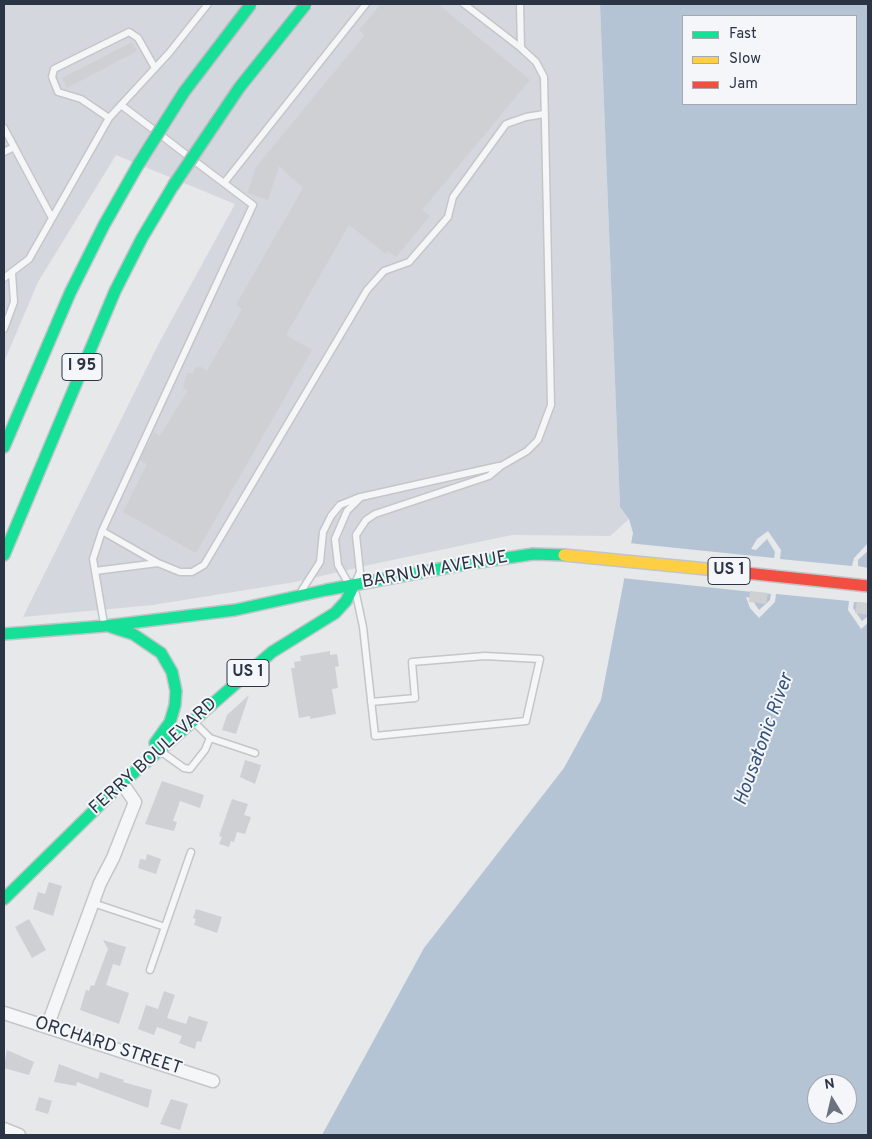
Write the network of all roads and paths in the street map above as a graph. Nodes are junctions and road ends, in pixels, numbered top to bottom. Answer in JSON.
{"nodes":[{"id":1,"x":208,"y":4,"type":"edge"},
{"id":2,"x":251,"y":4,"type":"edge"},
{"id":3,"x":306,"y":4,"type":"edge"},
{"id":4,"x":366,"y":4,"type":"edge"},
{"id":5,"x":464,"y":4,"type":"edge"},
{"id":6,"x":520,"y":4,"type":"edge"},
{"id":7,"x":521,"y":48,"type":"junction"},
{"id":8,"x":156,"y":68,"type":"junction"},
{"id":9,"x":121,"y":104,"type":"junction"},
{"id":10,"x":544,"y":114,"type":"junction"},
{"id":11,"x":109,"y":118,"type":"junction"},
{"id":12,"x":4,"y":128,"type":"edge"},
{"id":13,"x":14,"y":147,"type":"junction"},
{"id":14,"x":4,"y":152,"type":"edge"},
{"id":15,"x":224,"y":183,"type":"junction"},
{"id":16,"x":52,"y":218,"type":"junction"},
{"id":17,"x":12,"y":273,"type":"junction"},
{"id":18,"x":4,"y":278,"type":"edge"},
{"id":19,"x":4,"y":329,"type":"edge"},
{"id":20,"x":4,"y":447,"type":"edge"},
{"id":21,"x":501,"y":466,"type":"junction"},
{"id":22,"x":362,"y":497,"type":"junction"},
{"id":23,"x":102,"y":531,"type":"junction"},
{"id":24,"x":4,"y":555,"type":"edge"},
{"id":25,"x":158,"y":563,"type":"junction"},
{"id":26,"x":95,"y":571,"type":"junction"},
{"id":27,"x":354,"y":585,"type":"junction"},
{"id":28,"x":868,"y":586,"type":"edge"},
{"id":29,"x":296,"y":597,"type":"junction"},
{"id":30,"x":104,"y":626,"type":"junction"},
{"id":31,"x":4,"y":634,"type":"edge"},
{"id":32,"x":371,"y":702,"type":"junction"},
{"id":33,"x":192,"y":720,"type":"junction"},
{"id":34,"x":210,"y":738,"type":"junction"},
{"id":35,"x":160,"y":750,"type":"junction"},
{"id":36,"x":255,"y":753,"type":"dead end"},
{"id":37,"x":142,"y":765,"type":"junction"},
{"id":38,"x":122,"y":783,"type":"junction"},
{"id":39,"x":191,"y":852,"type":"dead end"},
{"id":40,"x":4,"y":899,"type":"edge"},
{"id":41,"x":93,"y":903,"type":"junction"},
{"id":42,"x":165,"y":927,"type":"junction"},
{"id":43,"x":150,"y":970,"type":"dead end"},
{"id":44,"x":4,"y":1013,"type":"edge"},
{"id":45,"x":47,"y":1027,"type":"junction"},
{"id":46,"x":213,"y":1081,"type":"dead end"},
{"id":47,"x":4,"y":1129,"type":"edge"},
{"id":48,"x":19,"y":1135,"type":"edge"}],
"edges":[{"from":1,"to":8,"type":"lane"},
{"from":2,"to":20,"type":"main road","number":"I 95","bridge":true},
{"from":3,"to":24,"type":"main road","number":"I 95","bridge":true},
{"from":4,"to":15,"type":"lane"},
{"from":5,"to":7,"type":"lane"},
{"from":6,"to":7,"type":"lane"},
{"from":7,"to":10,"type":"lane"},
{"from":8,"to":9,"type":"lane"},
{"from":8,"to":11,"type":"lane"},
{"from":9,"to":11,"type":"lane"},
{"from":9,"to":15,"type":"lane"},
{"from":10,"to":21,"type":"lane"},
{"from":10,"to":25,"type":"lane"},
{"from":11,"to":16,"type":"lane"},
{"from":12,"to":13,"type":"lane"},
{"from":13,"to":14,"type":"lane"},
{"from":13,"to":16,"type":"lane"},
{"from":15,"to":23,"type":"lane"},
{"from":16,"to":17,"type":"lane"},
{"from":17,"to":18,"type":"lane"},
{"from":17,"to":19,"type":"lane"},
{"from":21,"to":22,"type":"lane"},
{"from":21,"to":27,"type":"lane"},
{"from":22,"to":27,"type":"lane"},
{"from":22,"to":29,"type":"lane"},
{"from":23,"to":25,"type":"lane"},
{"from":23,"to":26,"type":"lane"},
{"from":25,"to":26,"type":"lane"},
{"from":26,"to":30,"type":"lane"},
{"from":27,"to":28,"type":"main road","name":"BARNUM AVENUE","number":"US 1"},
{"from":27,"to":29,"type":"main road","name":"BARNUM AVENUE","number":"US 1"},
{"from":27,"to":32,"type":"lane"},
{"from":27,"to":33,"type":"main road","name":"FERRY BOULEVARD","number":"US 1"},
{"from":29,"to":30,"type":"main road","name":"BARNUM AVENUE","number":"US 1"},
{"from":30,"to":31,"type":"main road","name":"BARNUM AVENUE","number":"US 1"},
{"from":30,"to":37,"type":"main road"},
{"from":32,"to":32,"type":"lane"},
{"from":33,"to":34,"type":"lane"},
{"from":33,"to":35,"type":"main road","name":"FERRY BOULEVARD","number":"US 1"},
{"from":34,"to":35,"type":"lane"},
{"from":34,"to":36,"type":"lane"},
{"from":35,"to":37,"type":"main road","name":"FERRY BOULEVARD","number":"US 1"},
{"from":37,"to":38,"type":"main road","name":"FERRY BOULEVARD","number":"US 1"},
{"from":38,"to":40,"type":"main road","name":"FERRY BOULEVARD","number":"US 1"},
{"from":38,"to":41,"type":"street"},
{"from":39,"to":42,"type":"lane"},
{"from":41,"to":42,"type":"lane"},
{"from":41,"to":45,"type":"street"},
{"from":42,"to":43,"type":"lane"},
{"from":44,"to":45,"type":"street","name":"ORCHARD STREET"},
{"from":45,"to":46,"type":"street","name":"ORCHARD STREET"},
{"from":47,"to":48,"type":"street"}]}
